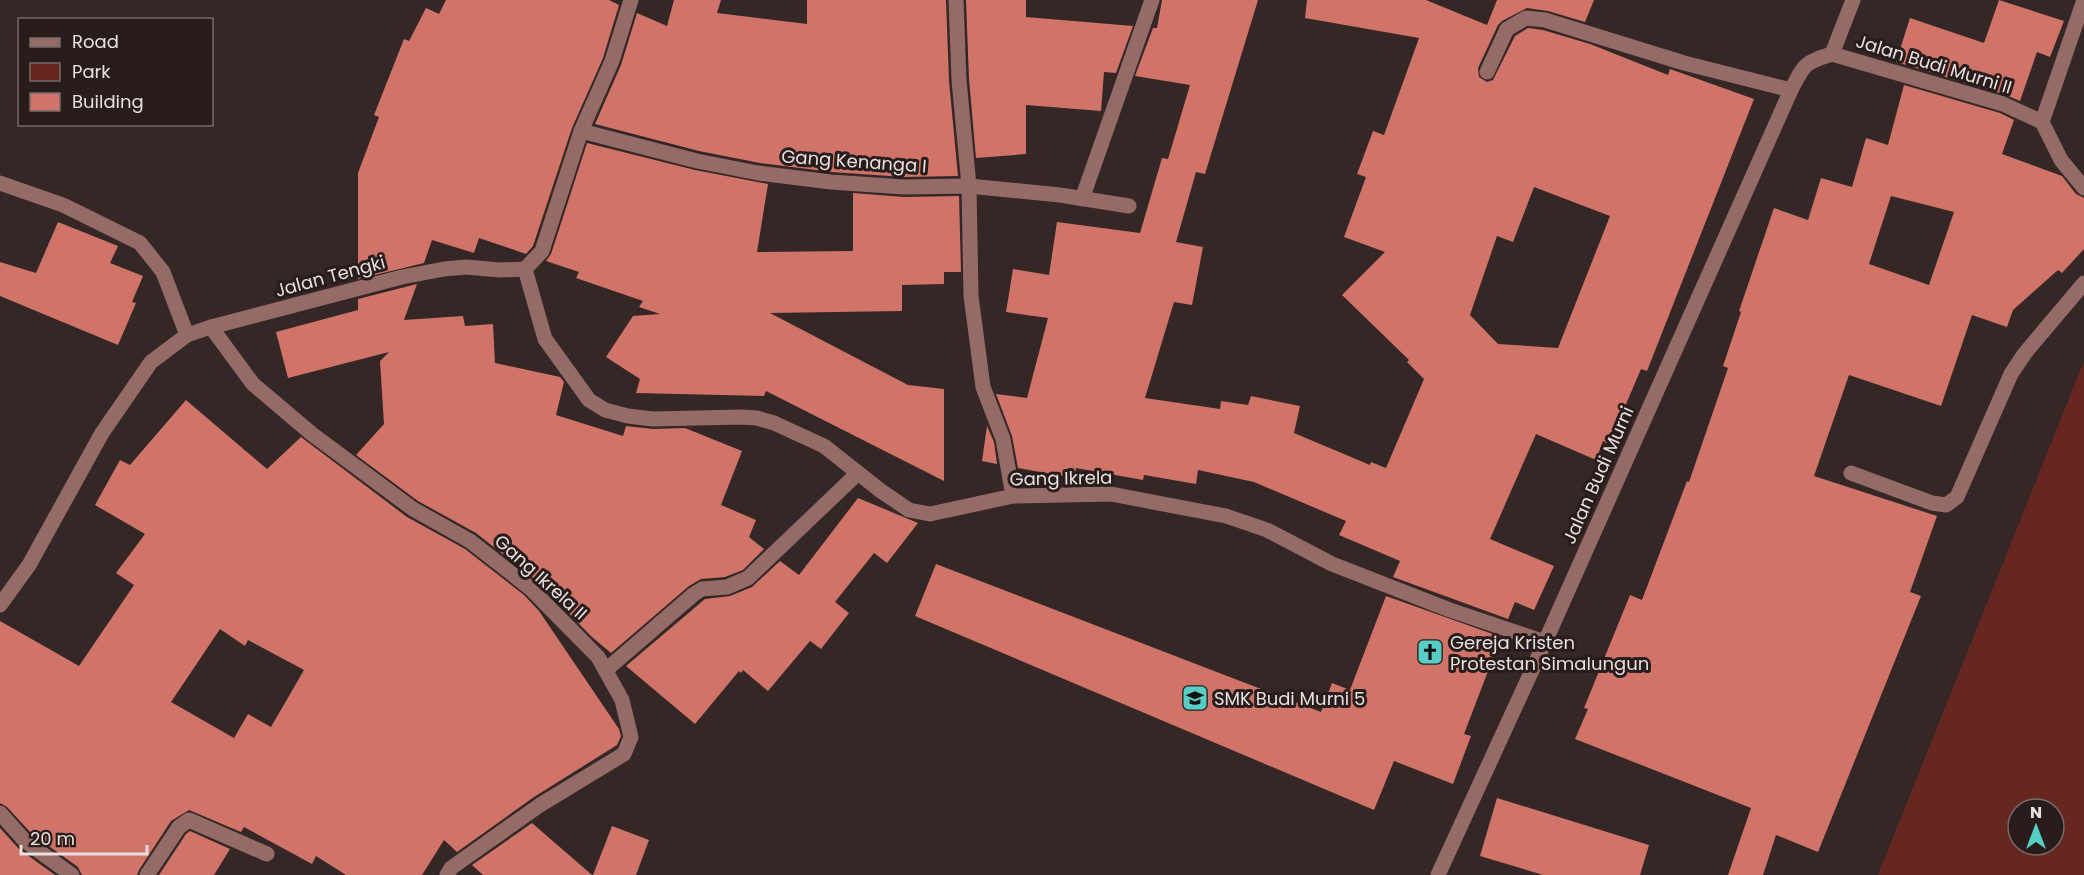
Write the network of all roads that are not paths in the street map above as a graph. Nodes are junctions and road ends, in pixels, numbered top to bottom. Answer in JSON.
{"nodes":[{"id":1,"x":631,"y":0,"type":"edge"},
{"id":2,"x":956,"y":0,"type":"edge"},
{"id":3,"x":1152,"y":0,"type":"edge"},
{"id":4,"x":1853,"y":0,"type":"edge"},
{"id":5,"x":2084,"y":0,"type":"edge"},
{"id":6,"x":1832,"y":54,"type":"junction"},
{"id":7,"x":1487,"y":72,"type":"dead end"},
{"id":8,"x":1791,"y":90,"type":"junction"},
{"id":9,"x":2042,"y":122,"type":"junction"},
{"id":10,"x":581,"y":131,"type":"junction"},
{"id":11,"x":0,"y":183,"type":"edge"},
{"id":12,"x":969,"y":186,"type":"junction"},
{"id":13,"x":2084,"y":188,"type":"edge"},
{"id":14,"x":1082,"y":199,"type":"junction"},
{"id":15,"x":1129,"y":206,"type":"dead end"},
{"id":16,"x":525,"y":269,"type":"junction"},
{"id":17,"x":2084,"y":283,"type":"edge"},
{"id":18,"x":211,"y":327,"type":"junction"},
{"id":19,"x":187,"y":335,"type":"junction"},
{"id":20,"x":858,"y":473,"type":"junction"},
{"id":21,"x":1851,"y":473,"type":"dead end"},
{"id":22,"x":1013,"y":496,"type":"junction"},
{"id":23,"x":0,"y":605,"type":"edge"},
{"id":24,"x":1545,"y":642,"type":"junction"},
{"id":25,"x":606,"y":670,"type":"junction"},
{"id":26,"x":0,"y":813,"type":"edge"},
{"id":27,"x":267,"y":854,"type":"dead end"},
{"id":28,"x":72,"y":875,"type":"edge"},
{"id":29,"x":147,"y":875,"type":"edge"},
{"id":30,"x":447,"y":875,"type":"edge"},
{"id":31,"x":1438,"y":875,"type":"edge"}],
"edges":[{"from":1,"to":10,"type":"street"},
{"from":2,"to":12,"type":"street"},
{"from":3,"to":14,"type":"street"},
{"from":4,"to":6,"type":"street"},
{"from":5,"to":9,"type":"street"},
{"from":6,"to":8,"type":"street","name":"Jalan Budi Murni II"},
{"from":6,"to":9,"type":"street","name":"Jalan Budi Murni II"},
{"from":7,"to":8,"type":"street"},
{"from":8,"to":24,"type":"street","name":"Jalan Budi Murni"},
{"from":9,"to":13,"type":"street"},
{"from":10,"to":12,"type":"street","name":"Gang Kenanga I"},
{"from":10,"to":16,"type":"street"},
{"from":11,"to":19,"type":"street"},
{"from":12,"to":14,"type":"street","name":"Gang Kenanga I"},
{"from":12,"to":22,"type":"street"},
{"from":14,"to":15,"type":"street","name":"Gang Kenanga I"},
{"from":16,"to":18,"type":"street","name":"Jalan Tengki"},
{"from":16,"to":20,"type":"street","name":"Gang Ikrela"},
{"from":17,"to":21,"type":"street"},
{"from":18,"to":19,"type":"street","name":"Jalan Tengki"},
{"from":18,"to":25,"type":"street","name":"Gang Ikrela II"},
{"from":19,"to":23,"type":"street","name":"Jalan Tengki"},
{"from":20,"to":22,"type":"street","name":"Gang Ikrela"},
{"from":20,"to":25,"type":"street"},
{"from":22,"to":24,"type":"street","name":"Gang Ikrela"},
{"from":24,"to":31,"type":"street","name":"Jalan Budi Murni"},
{"from":25,"to":30,"type":"street","name":"Gang Ikrela II"},
{"from":26,"to":28,"type":"street"},
{"from":27,"to":29,"type":"street"}]}
